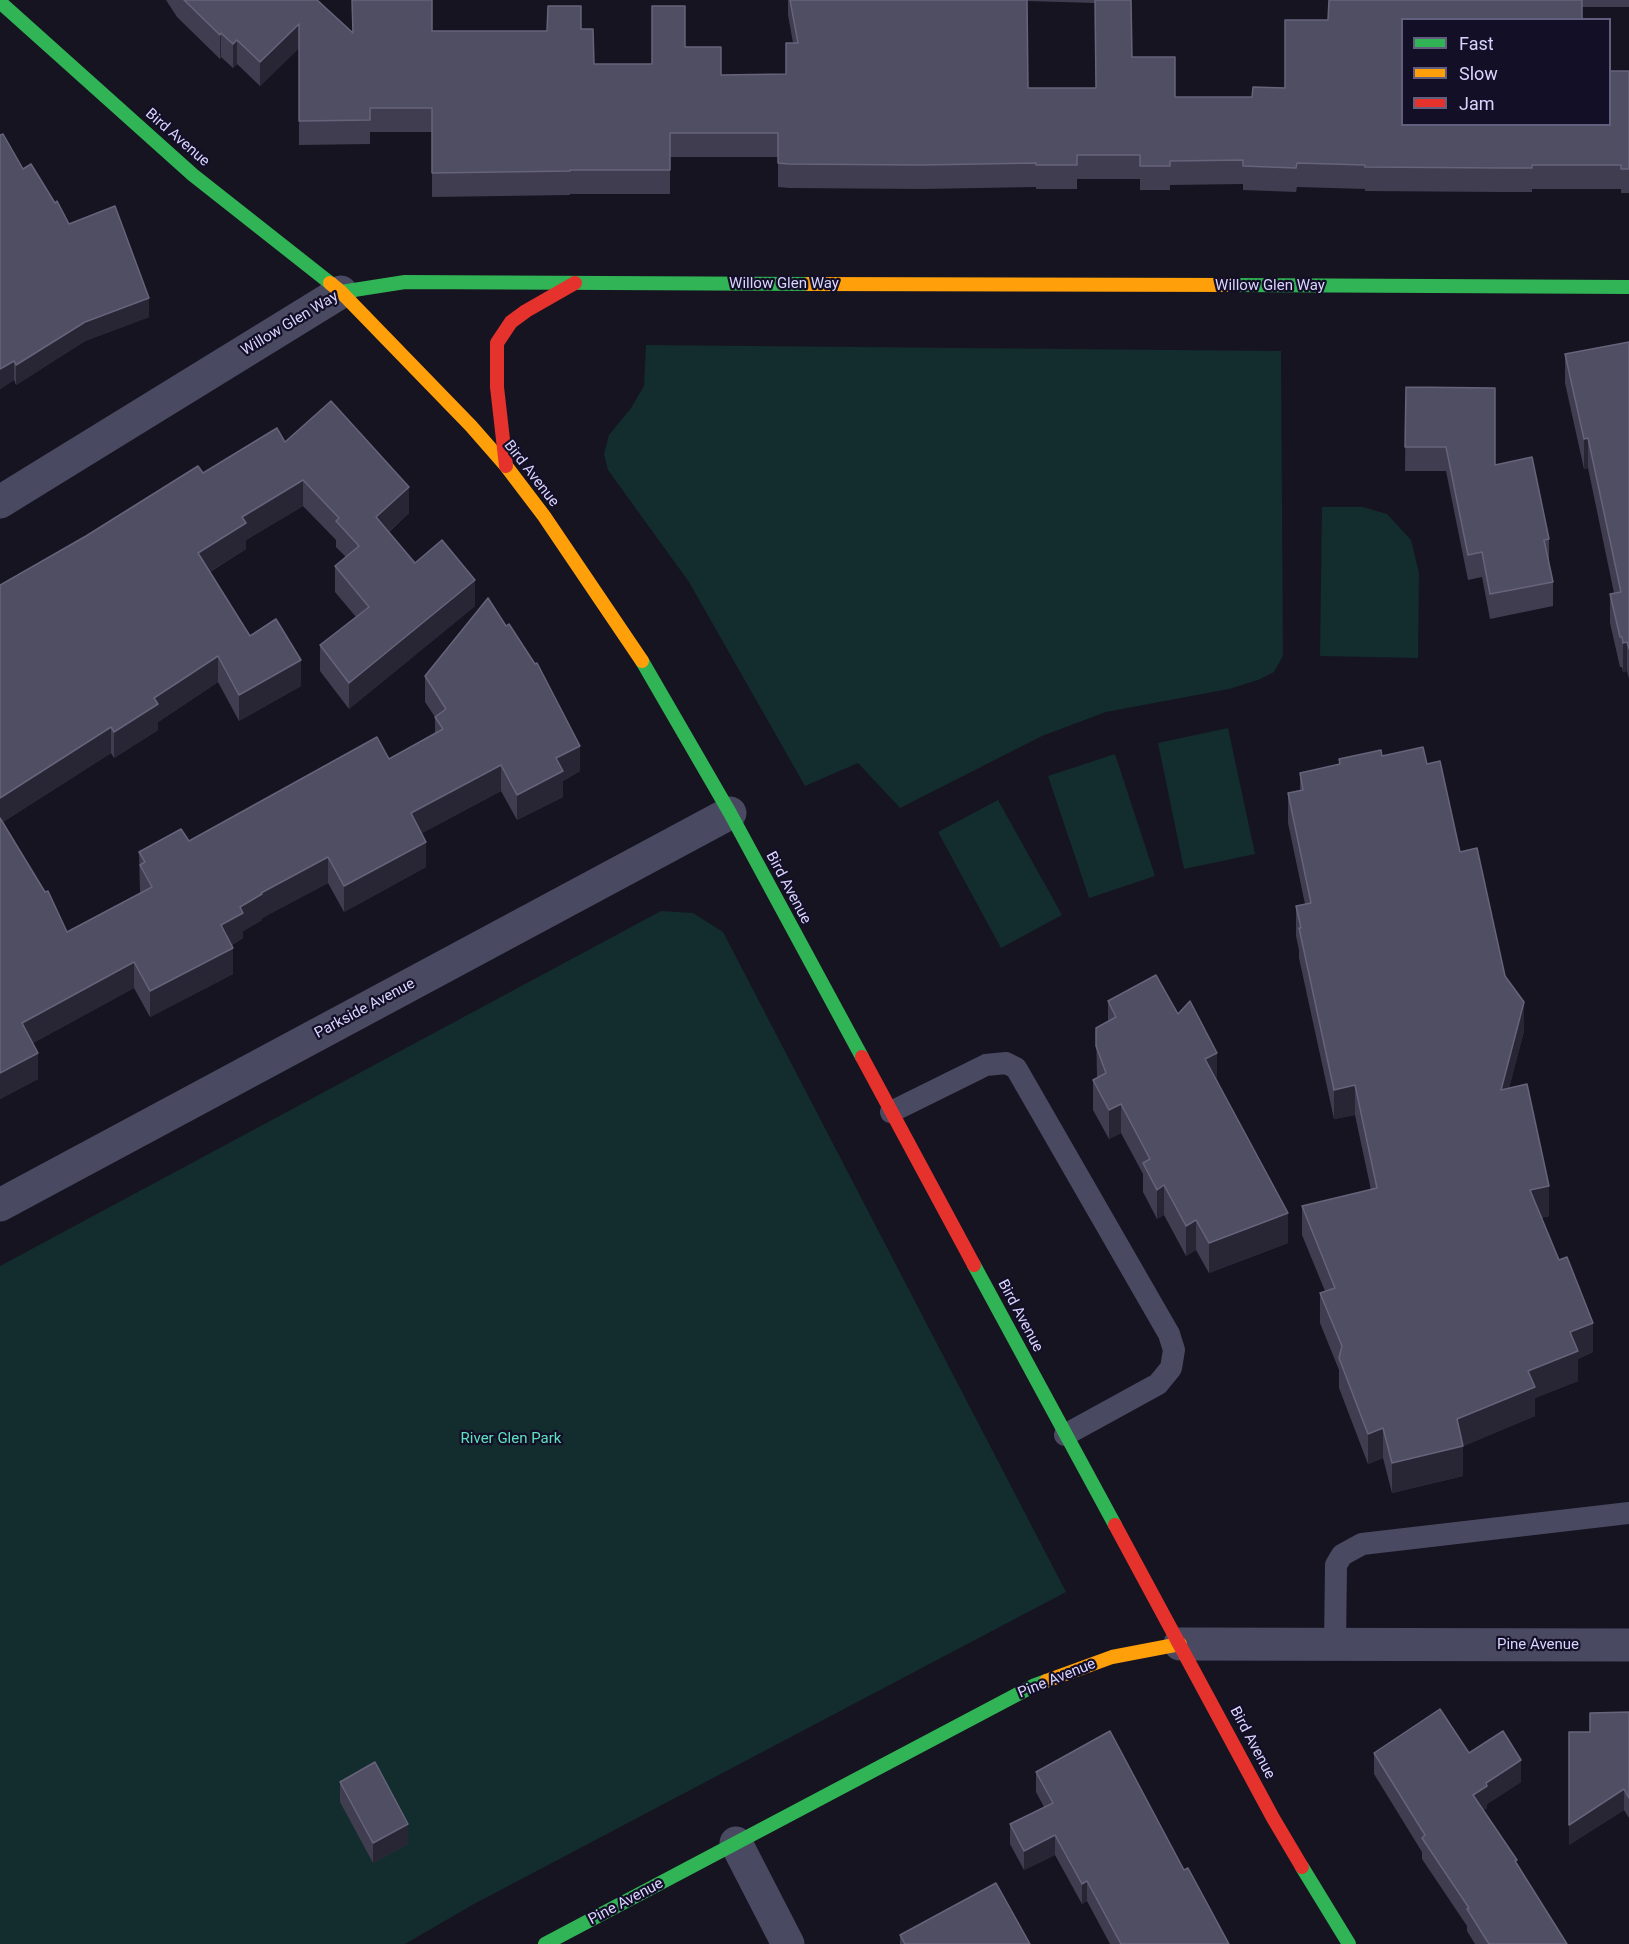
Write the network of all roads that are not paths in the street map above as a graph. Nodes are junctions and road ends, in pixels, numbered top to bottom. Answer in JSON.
{"nodes":[{"id":1,"x":0,"y":2,"type":"edge"},
{"id":2,"x":575,"y":283,"type":"junction"},
{"id":3,"x":1629,"y":287,"type":"edge"},
{"id":4,"x":341,"y":292,"type":"junction"},
{"id":5,"x":506,"y":466,"type":"junction"},
{"id":6,"x":0,"y":502,"type":"edge"},
{"id":7,"x":730,"y":813,"type":"junction"},
{"id":8,"x":891,"y":1112,"type":"junction"},
{"id":9,"x":0,"y":1205,"type":"edge"},
{"id":10,"x":1065,"y":1435,"type":"junction"},
{"id":11,"x":1629,"y":1513,"type":"edge"},
{"id":12,"x":1180,"y":1644,"type":"junction"},
{"id":13,"x":1629,"y":1645,"type":"edge"},
{"id":14,"x":1335,"y":1646,"type":"junction"},
{"id":15,"x":736,"y":1844,"type":"junction"},
{"id":16,"x":545,"y":1944,"type":"edge"},
{"id":17,"x":788,"y":1944,"type":"edge"},
{"id":18,"x":1348,"y":1944,"type":"edge"}],
"edges":[{"from":1,"to":4,"type":"street","name":"Bird Avenue"},
{"from":2,"to":3,"type":"street","name":"Willow Glen Way"},
{"from":2,"to":4,"type":"street","name":"Willow Glen Way"},
{"from":2,"to":5,"type":"street"},
{"from":4,"to":5,"type":"street","name":"Bird Avenue"},
{"from":4,"to":6,"type":"street","name":"Willow Glen Way"},
{"from":5,"to":7,"type":"street","name":"Bird Avenue"},
{"from":7,"to":8,"type":"street","name":"Bird Avenue"},
{"from":7,"to":9,"type":"street","name":"Parkside Avenue"},
{"from":8,"to":10,"type":"street","name":"Bird Avenue"},
{"from":8,"to":10,"type":"lane"},
{"from":10,"to":12,"type":"street","name":"Bird Avenue"},
{"from":11,"to":14,"type":"lane"},
{"from":12,"to":14,"type":"street","name":"Pine Avenue"},
{"from":12,"to":15,"type":"street","name":"Pine Avenue"},
{"from":12,"to":18,"type":"street","name":"Bird Avenue"},
{"from":13,"to":14,"type":"street","name":"Pine Avenue"},
{"from":15,"to":16,"type":"street","name":"Pine Avenue"},
{"from":15,"to":17,"type":"street"}]}
